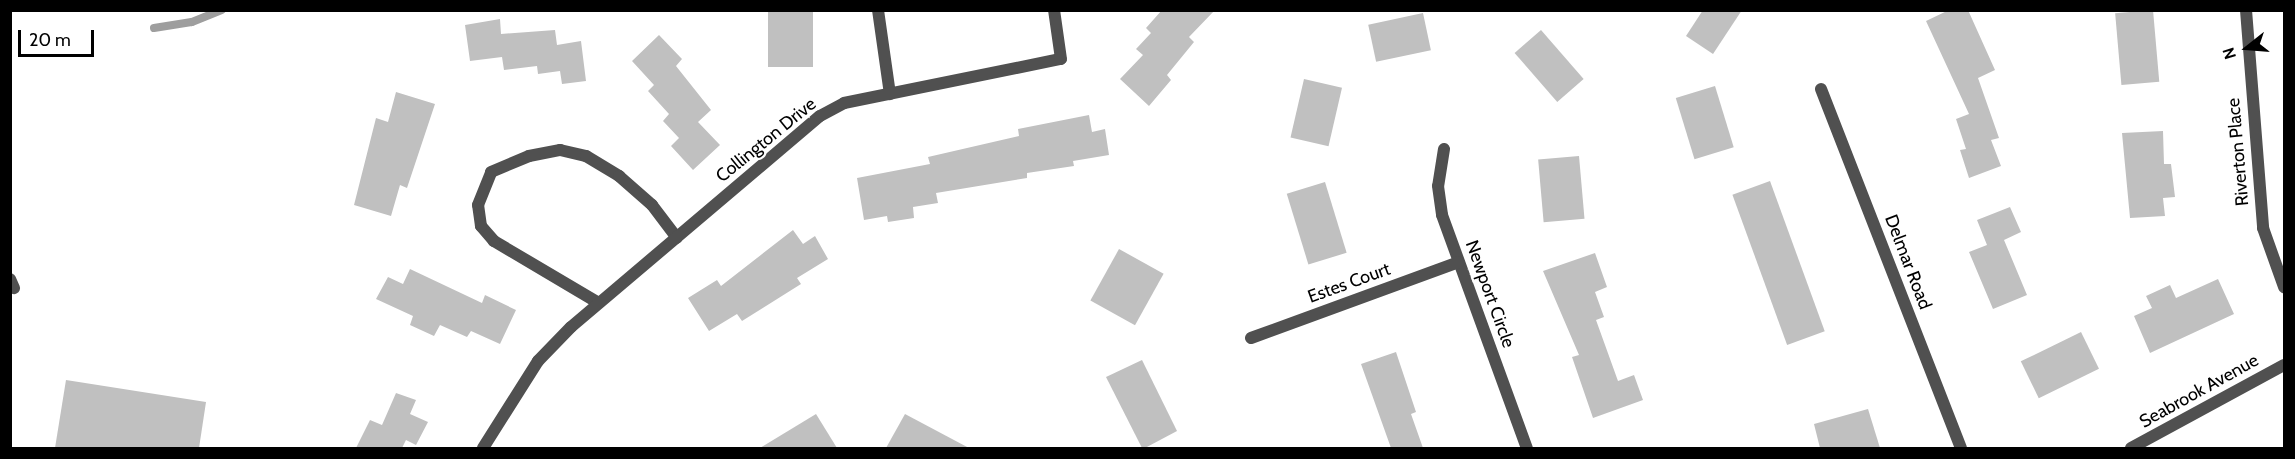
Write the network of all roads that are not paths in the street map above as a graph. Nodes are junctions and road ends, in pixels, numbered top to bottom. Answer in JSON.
{"nodes":[{"id":1,"x":878,"y":10,"type":"edge"},
{"id":2,"x":1054,"y":10,"type":"edge"},
{"id":3,"x":2246,"y":10,"type":"edge"},
{"id":4,"x":1821,"y":89,"type":"dead end"},
{"id":5,"x":890,"y":94,"type":"junction"},
{"id":6,"x":1444,"y":149,"type":"dead end"},
{"id":7,"x":677,"y":238,"type":"junction"},
{"id":8,"x":1460,"y":262,"type":"junction"},
{"id":9,"x":2284,"y":287,"type":"edge"},
{"id":10,"x":597,"y":302,"type":"junction"},
{"id":11,"x":1251,"y":338,"type":"dead end"},
{"id":12,"x":2284,"y":365,"type":"edge"},
{"id":13,"x":483,"y":448,"type":"edge"},
{"id":14,"x":1527,"y":448,"type":"edge"},
{"id":15,"x":1961,"y":448,"type":"edge"},
{"id":16,"x":2131,"y":448,"type":"edge"}],
"edges":[{"from":1,"to":5,"type":"street"},
{"from":2,"to":5,"type":"street","name":"Collington Drive"},
{"from":3,"to":9,"type":"street","name":"Riverton Place"},
{"from":4,"to":15,"type":"street","name":"Delmar Road"},
{"from":5,"to":7,"type":"street","name":"Collington Drive"},
{"from":6,"to":8,"type":"street","name":"Newport Circle"},
{"from":7,"to":10,"type":"street","name":"Collington Drive"},
{"from":7,"to":10,"type":"street"},
{"from":8,"to":11,"type":"street","name":"Estes Court"},
{"from":8,"to":14,"type":"street","name":"Newport Circle"},
{"from":10,"to":13,"type":"street","name":"Collington Drive"},
{"from":12,"to":16,"type":"street","name":"Seabrook Avenue"}]}
